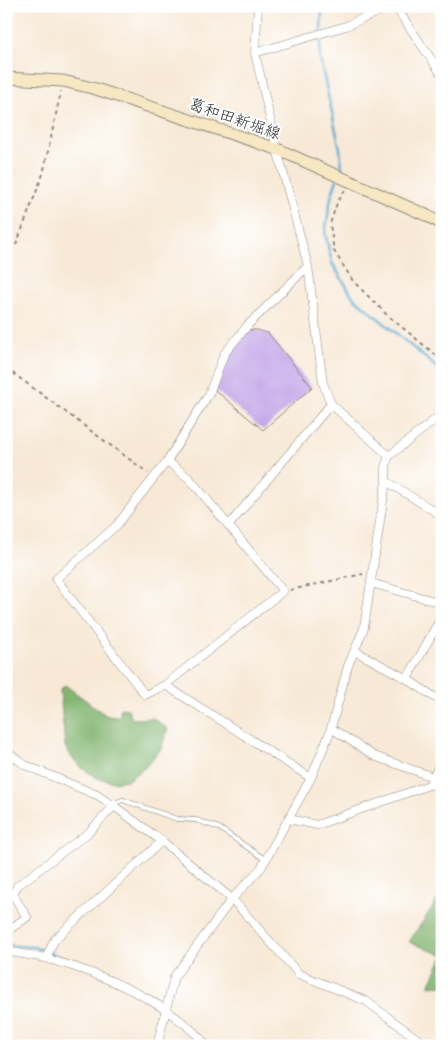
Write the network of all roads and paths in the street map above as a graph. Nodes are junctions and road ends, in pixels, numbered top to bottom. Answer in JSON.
{"nodes":[{"id":1,"x":12,"y":6,"type":"edge"},
{"id":2,"x":258,"y":6,"type":"edge"},
{"id":3,"x":390,"y":6,"type":"edge"},
{"id":4,"x":395,"y":6,"type":"edge"},
{"id":5,"x":6,"y":12,"type":"edge"},
{"id":6,"x":255,"y":53,"type":"junction"},
{"id":7,"x":442,"y":75,"type":"edge"},
{"id":8,"x":6,"y":78,"type":"edge"},
{"id":9,"x":62,"y":81,"type":"junction"},
{"id":10,"x":277,"y":149,"type":"junction"},
{"id":11,"x":347,"y":180,"type":"junction"},
{"id":12,"x":442,"y":224,"type":"edge"},
{"id":13,"x":16,"y":245,"type":"dead end"},
{"id":14,"x":308,"y":266,"type":"junction"},
{"id":15,"x":442,"y":360,"type":"edge"},
{"id":16,"x":6,"y":368,"type":"edge"},
{"id":17,"x":331,"y":404,"type":"junction"},
{"id":18,"x":442,"y":414,"type":"edge"},
{"id":19,"x":390,"y":456,"type":"junction"},
{"id":20,"x":167,"y":461,"type":"junction"},
{"id":21,"x":154,"y":477,"type":"junction"},
{"id":22,"x":386,"y":481,"type":"junction"},
{"id":23,"x":442,"y":516,"type":"edge"},
{"id":24,"x":229,"y":525,"type":"junction"},
{"id":25,"x":372,"y":574,"type":"junction"},
{"id":26,"x":371,"y":583,"type":"junction"},
{"id":27,"x":282,"y":591,"type":"junction"},
{"id":28,"x":441,"y":603,"type":"edge"},
{"id":29,"x":442,"y":616,"type":"edge"},
{"id":30,"x":355,"y":651,"type":"junction"},
{"id":31,"x":407,"y":679,"type":"junction"},
{"id":32,"x":165,"y":685,"type":"junction"},
{"id":33,"x":442,"y":702,"type":"edge"},
{"id":34,"x":331,"y":728,"type":"junction"},
{"id":35,"x":6,"y":751,"type":"edge"},
{"id":36,"x":442,"y":760,"type":"edge"},
{"id":37,"x":311,"y":778,"type":"junction"},
{"id":38,"x":431,"y":781,"type":"junction"},
{"id":39,"x":442,"y":783,"type":"edge"},
{"id":40,"x":112,"y":805,"type":"junction"},
{"id":41,"x":289,"y":819,"type":"junction"},
{"id":42,"x":162,"y":841,"type":"junction"},
{"id":43,"x":266,"y":860,"type":"junction"},
{"id":44,"x":232,"y":899,"type":"junction"},
{"id":45,"x":6,"y":932,"type":"edge"},
{"id":46,"x":6,"y":951,"type":"edge"},
{"id":47,"x":46,"y":958,"type":"junction"},
{"id":48,"x":168,"y":1010,"type":"junction"},
{"id":49,"x":158,"y":1046,"type":"edge"},
{"id":50,"x":208,"y":1046,"type":"edge"},
{"id":51,"x":427,"y":1046,"type":"edge"}],
"edges":[{"from":1,"to":5,"type":"path"},
{"from":2,"to":6,"type":"street"},
{"from":3,"to":6,"type":"street"},
{"from":4,"to":7,"type":"street"},
{"from":6,"to":10,"type":"street"},
{"from":8,"to":9,"type":"main road","name":"葛和田新堀線"},
{"from":9,"to":10,"type":"main road","name":"葛和田新堀線"},
{"from":9,"to":13,"type":"path"},
{"from":10,"to":11,"type":"main road","name":"葛和田新堀線"},
{"from":10,"to":14,"type":"street"},
{"from":11,"to":12,"type":"main road","name":"葛和田新堀線"},
{"from":11,"to":15,"type":"path"},
{"from":14,"to":17,"type":"street"},
{"from":14,"to":20,"type":"street"},
{"from":16,"to":21,"type":"path"},
{"from":17,"to":19,"type":"street"},
{"from":17,"to":24,"type":"street"},
{"from":18,"to":19,"type":"street"},
{"from":19,"to":22,"type":"street"},
{"from":20,"to":21,"type":"street"},
{"from":20,"to":24,"type":"street"},
{"from":21,"to":32,"type":"street"},
{"from":22,"to":23,"type":"street"},
{"from":22,"to":25,"type":"street"},
{"from":24,"to":27,"type":"street"},
{"from":25,"to":26,"type":"street"},
{"from":25,"to":27,"type":"path"},
{"from":26,"to":28,"type":"street"},
{"from":26,"to":30,"type":"street"},
{"from":27,"to":32,"type":"street"},
{"from":29,"to":31,"type":"street"},
{"from":30,"to":31,"type":"street"},
{"from":30,"to":34,"type":"street"},
{"from":31,"to":33,"type":"street"},
{"from":32,"to":37,"type":"street"},
{"from":34,"to":37,"type":"street"},
{"from":34,"to":38,"type":"street"},
{"from":35,"to":40,"type":"street"},
{"from":36,"to":38,"type":"street"},
{"from":37,"to":41,"type":"street"},
{"from":38,"to":39,"type":"street"},
{"from":38,"to":41,"type":"street"},
{"from":40,"to":42,"type":"street"},
{"from":40,"to":43,"type":"lane"},
{"from":40,"to":45,"type":"street"},
{"from":41,"to":43,"type":"street"},
{"from":42,"to":44,"type":"street"},
{"from":42,"to":47,"type":"street"},
{"from":43,"to":44,"type":"street"},
{"from":44,"to":48,"type":"street"},
{"from":44,"to":51,"type":"street"},
{"from":46,"to":47,"type":"street"},
{"from":47,"to":48,"type":"street"},
{"from":48,"to":49,"type":"street"},
{"from":48,"to":50,"type":"street"}]}
